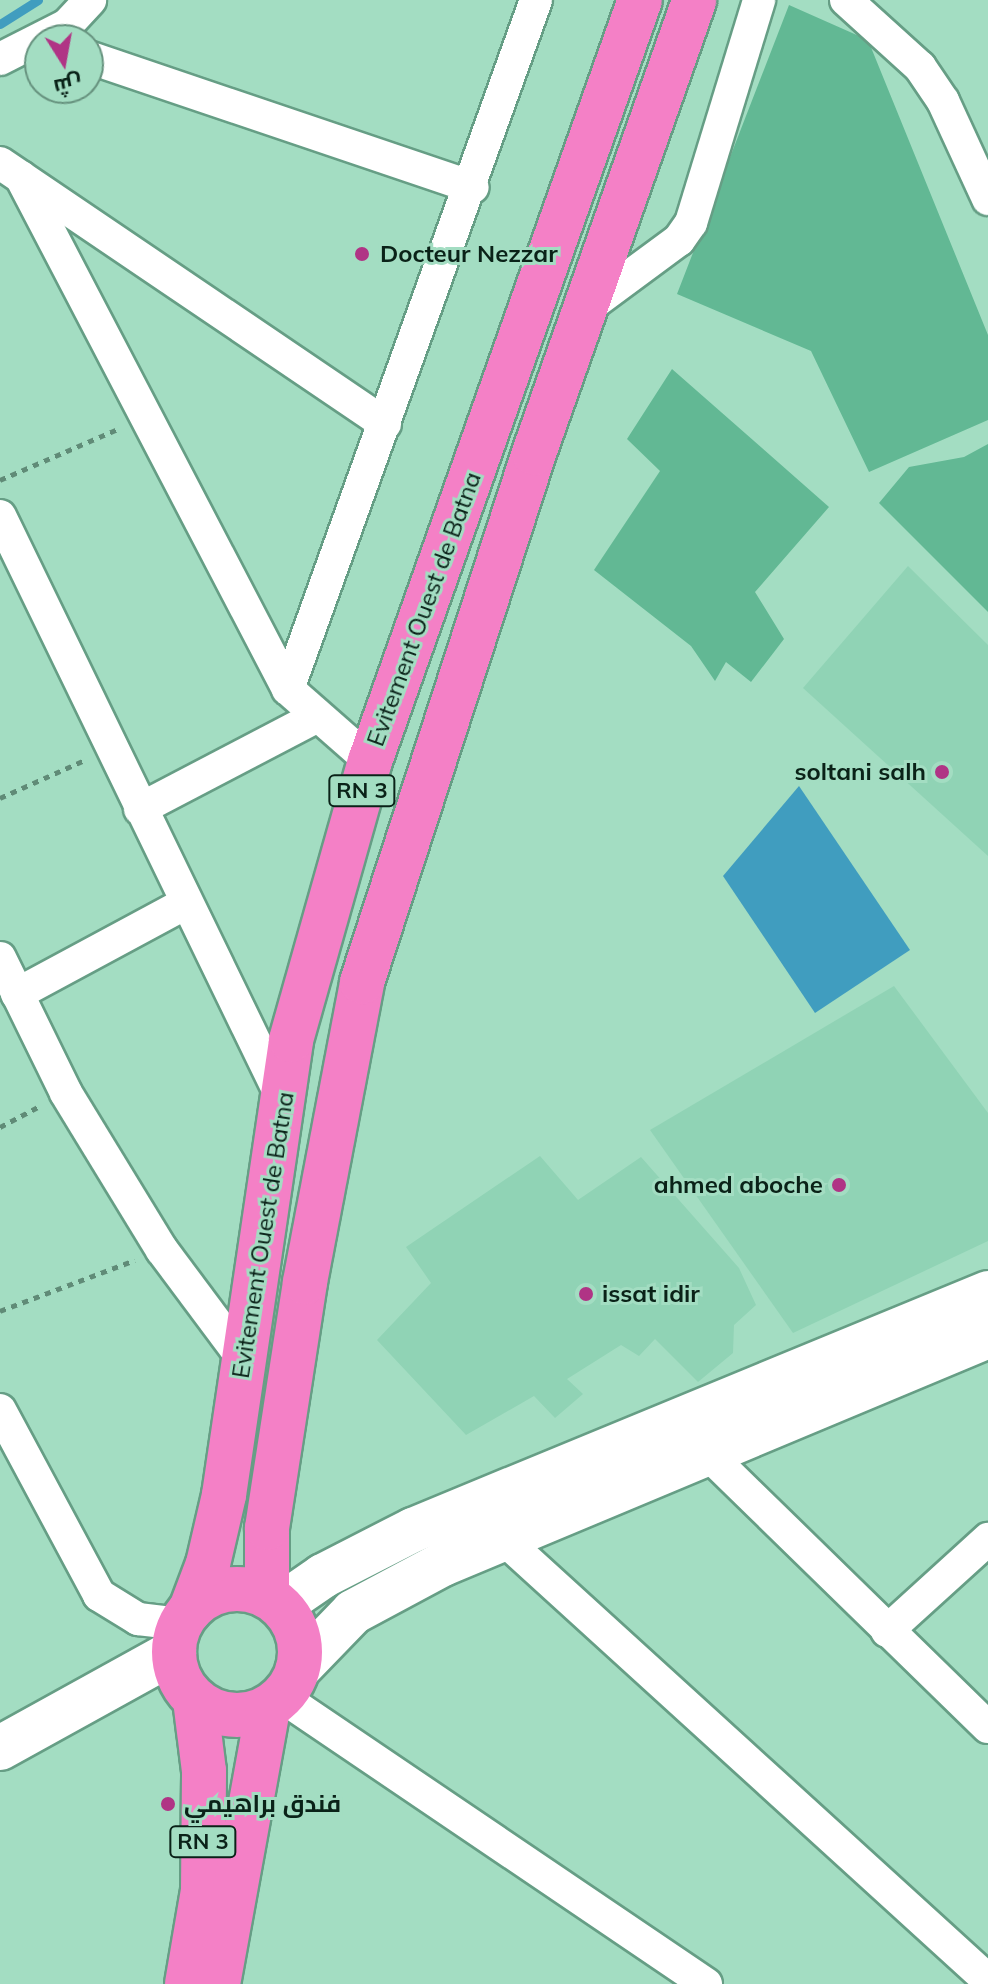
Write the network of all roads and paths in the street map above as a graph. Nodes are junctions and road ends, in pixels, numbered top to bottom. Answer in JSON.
{"nodes":[{"id":1,"x":90,"y":0,"type":"edge"},
{"id":2,"x":640,"y":0,"type":"edge"},
{"id":3,"x":694,"y":0,"type":"edge"},
{"id":4,"x":759,"y":0,"type":"edge"},
{"id":5,"x":846,"y":0,"type":"edge"},
{"id":6,"x":528,"y":2,"type":"edge"},
{"id":7,"x":73,"y":24,"type":"edge"},
{"id":8,"x":24,"y":49,"type":"edge"},
{"id":9,"x":0,"y":59,"type":"edge"},
{"id":10,"x":104,"y":62,"type":"edge"},
{"id":11,"x":10,"y":170,"type":"edge"},
{"id":12,"x":473,"y":187,"type":"junction"},
{"id":13,"x":988,"y":199,"type":"edge"},
{"id":14,"x":588,"y":307,"type":"junction"},
{"id":15,"x":147,"y":417,"type":"junction"},
{"id":16,"x":385,"y":424,"type":"junction"},
{"id":17,"x":0,"y":480,"type":"edge"},
{"id":18,"x":0,"y":516,"type":"edge"},
{"id":19,"x":288,"y":689,"type":"junction"},
{"id":20,"x":316,"y":717,"type":"junction"},
{"id":21,"x":111,"y":749,"type":"junction"},
{"id":22,"x":370,"y":761,"type":"junction"},
{"id":23,"x":0,"y":798,"type":"edge"},
{"id":24,"x":140,"y":809,"type":"junction"},
{"id":25,"x":186,"y":903,"type":"junction"},
{"id":26,"x":0,"y":958,"type":"edge"},
{"id":27,"x":17,"y":994,"type":"junction"},
{"id":28,"x":66,"y":1093,"type":"junction"},
{"id":29,"x":284,"y":1102,"type":"junction"},
{"id":30,"x":0,"y":1127,"type":"edge"},
{"id":31,"x":162,"y":1250,"type":"junction"},
{"id":32,"x":988,"y":1293,"type":"edge"},
{"id":33,"x":0,"y":1311,"type":"edge"},
{"id":34,"x":988,"y":1336,"type":"edge"},
{"id":35,"x":244,"y":1360,"type":"junction"},
{"id":36,"x":0,"y":1410,"type":"edge"},
{"id":37,"x":708,"y":1454,"type":"junction"},
{"id":38,"x":988,"y":1539,"type":"edge"},
{"id":39,"x":507,"y":1542,"type":"junction"},
{"id":40,"x":274,"y":1601,"type":"junction"},
{"id":41,"x":887,"y":1631,"type":"junction"},
{"id":42,"x":184,"y":1654,"type":"junction"},
{"id":43,"x":283,"y":1691,"type":"junction"},
{"id":44,"x":988,"y":1727,"type":"edge"},
{"id":45,"x":0,"y":1750,"type":"edge"},
{"id":46,"x":988,"y":1980,"type":"edge"},
{"id":47,"x":187,"y":1984,"type":"edge"},
{"id":48,"x":218,"y":1984,"type":"edge"},
{"id":49,"x":706,"y":1984,"type":"edge"}],
"edges":[{"from":1,"to":7,"type":"street"},
{"from":2,"to":22,"type":"highway","name":"Evitement Ouest de Batna","number":"RN 3"},
{"from":3,"to":14,"type":"highway","name":"Evitement Ouest de Batna","number":"RN 3"},
{"from":4,"to":14,"type":"street"},
{"from":5,"to":13,"type":"street"},
{"from":6,"to":12,"type":"street"},
{"from":8,"to":9,"type":"street"},
{"from":10,"to":12,"type":"street"},
{"from":11,"to":15,"type":"street"},
{"from":11,"to":16,"type":"street"},
{"from":12,"to":16,"type":"street"},
{"from":14,"to":40,"type":"highway","name":"Evitement Ouest de Batna","number":"RN 3"},
{"from":15,"to":17,"type":"path"},
{"from":15,"to":19,"type":"street"},
{"from":16,"to":19,"type":"street"},
{"from":18,"to":21,"type":"street"},
{"from":19,"to":20,"type":"street"},
{"from":20,"to":22,"type":"street"},
{"from":20,"to":24,"type":"street"},
{"from":21,"to":23,"type":"path"},
{"from":21,"to":24,"type":"street"},
{"from":22,"to":29,"type":"highway","name":"Evitement Ouest de Batna","number":"RN 3"},
{"from":24,"to":25,"type":"street"},
{"from":25,"to":27,"type":"street"},
{"from":25,"to":29,"type":"street"},
{"from":26,"to":27,"type":"street"},
{"from":27,"to":28,"type":"street"},
{"from":28,"to":30,"type":"path"},
{"from":28,"to":31,"type":"street"},
{"from":29,"to":35,"type":"highway","name":"Evitement Ouest de Batna","number":"RN 3"},
{"from":31,"to":33,"type":"path"},
{"from":31,"to":35,"type":"street"},
{"from":32,"to":40,"type":"main road"},
{"from":34,"to":37,"type":"main road"},
{"from":35,"to":42,"type":"highway","name":"Evitement Ouest de Batna","number":"RN 3"},
{"from":36,"to":42,"type":"street"},
{"from":37,"to":39,"type":"main road"},
{"from":37,"to":41,"type":"street"},
{"from":38,"to":41,"type":"street"},
{"from":39,"to":43,"type":"main road"},
{"from":39,"to":46,"type":"street"},
{"from":40,"to":42,"type":"highway"},
{"from":40,"to":43,"type":"highway"},
{"from":41,"to":44,"type":"street"},
{"from":42,"to":43,"type":"highway"},
{"from":42,"to":45,"type":"main road"},
{"from":42,"to":47,"type":"highway","name":"Evitement Ouest de Batna","number":"RN 3"},
{"from":43,"to":48,"type":"highway","number":"RN 3"},
{"from":43,"to":49,"type":"street"}]}
